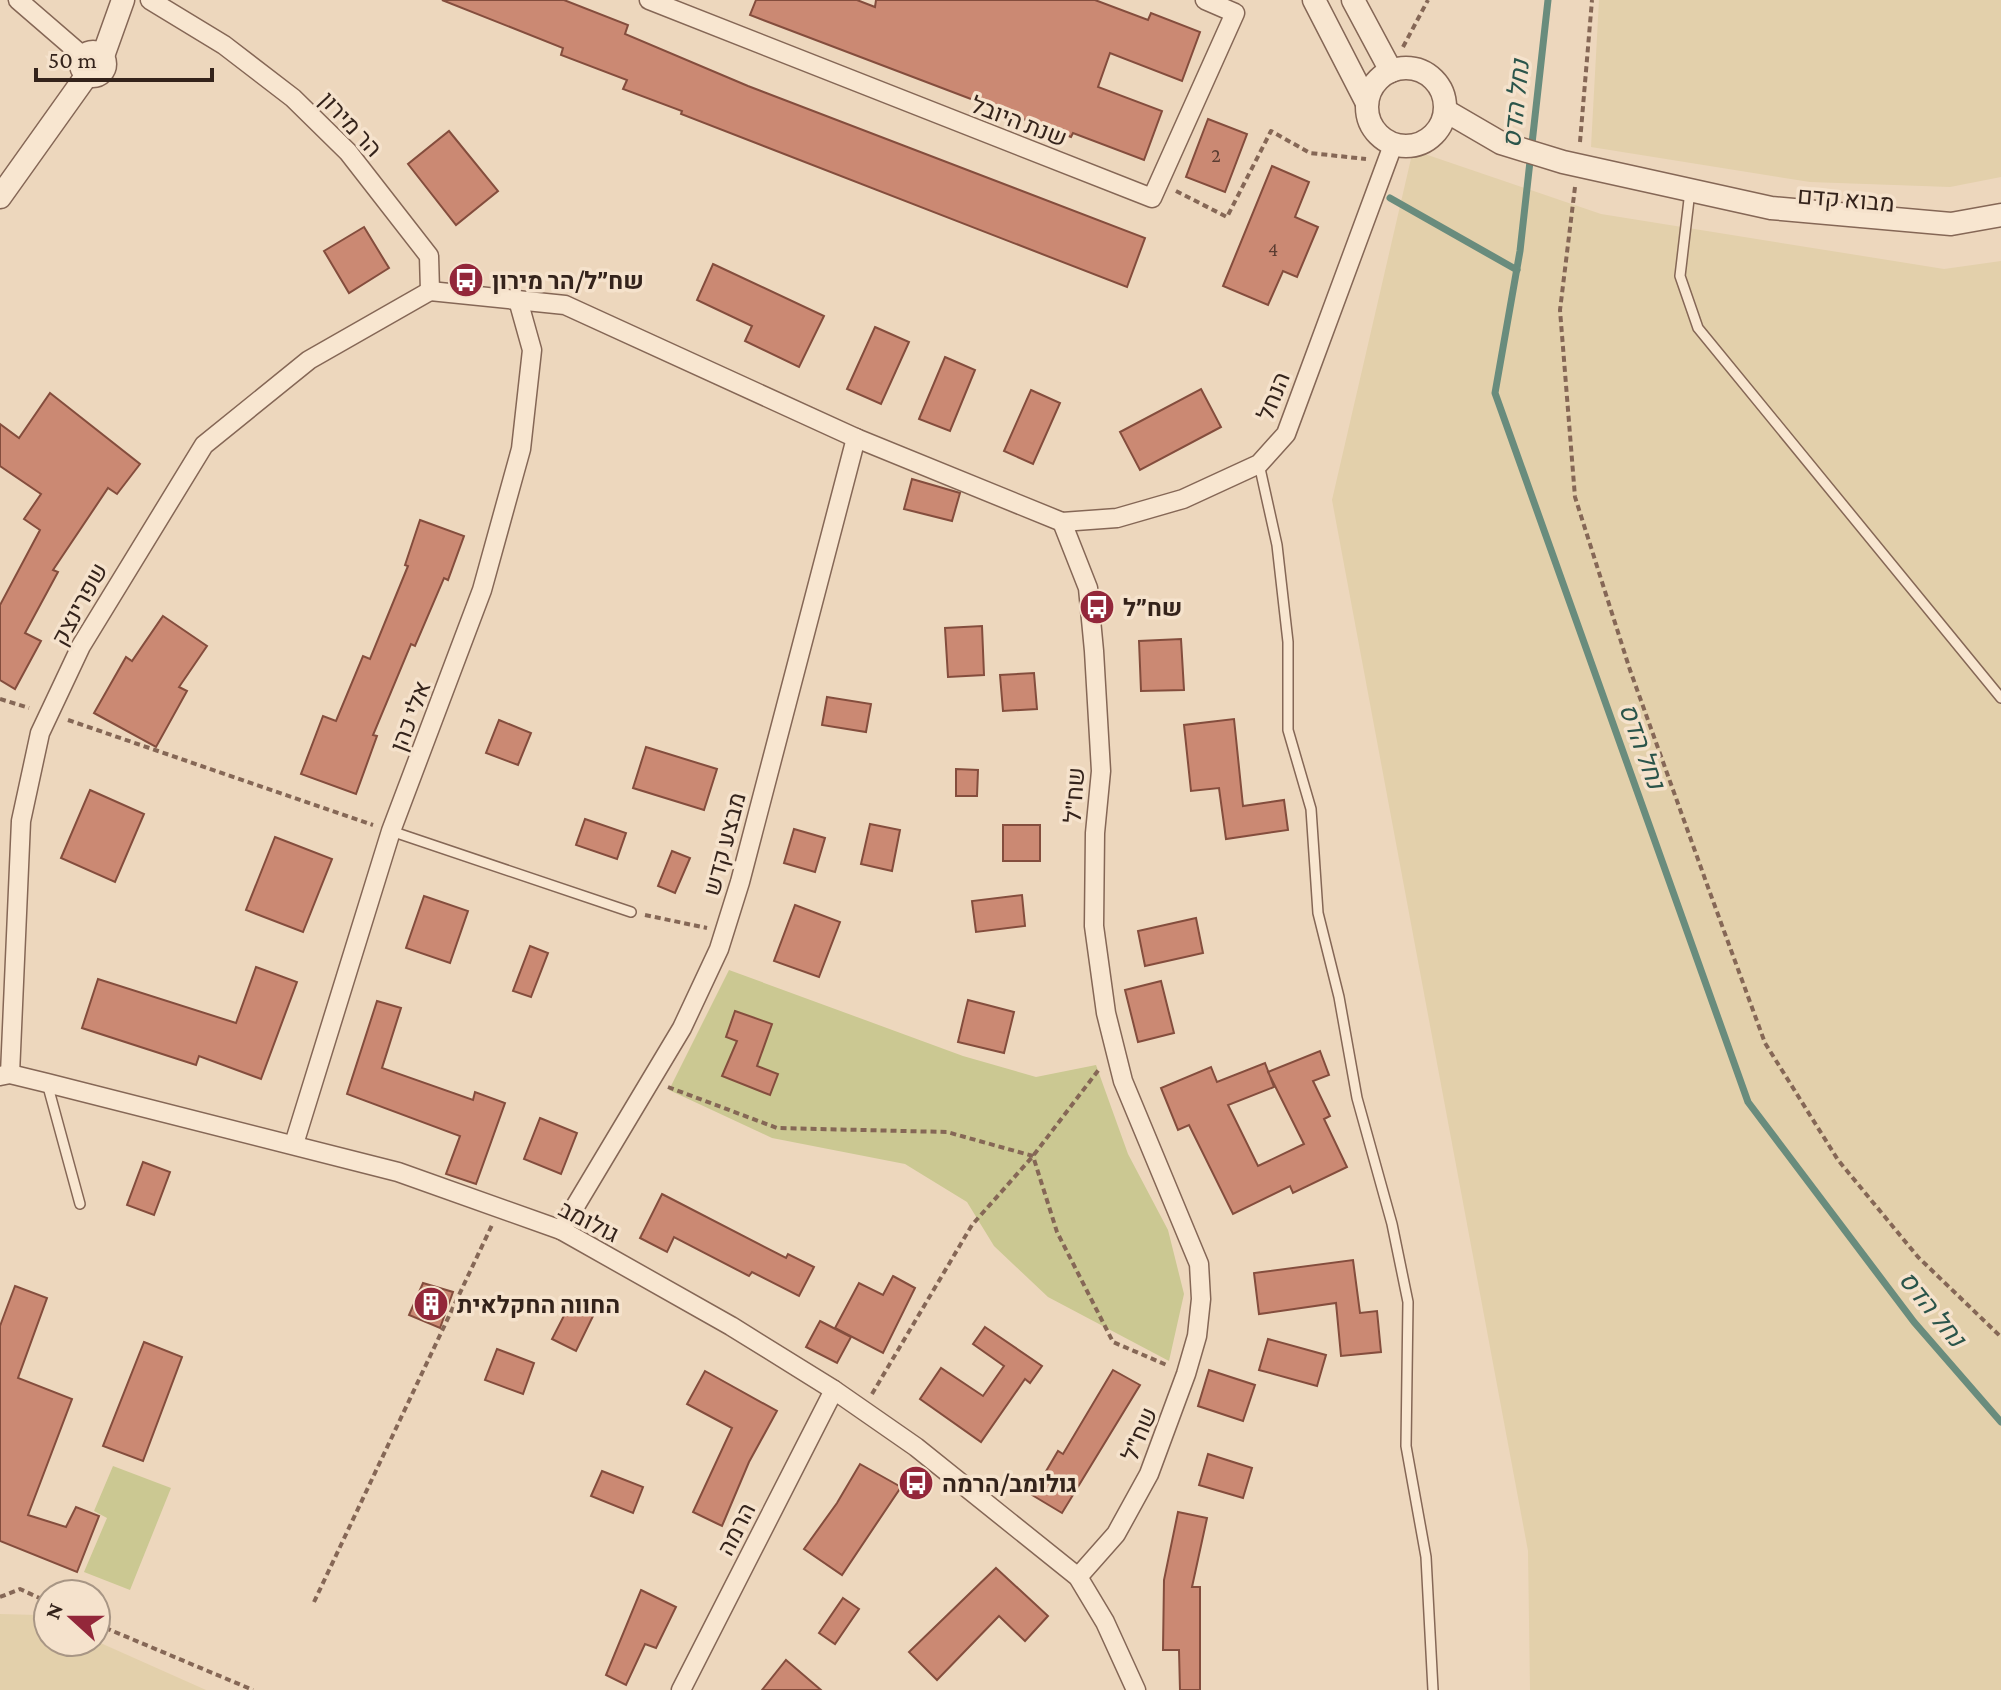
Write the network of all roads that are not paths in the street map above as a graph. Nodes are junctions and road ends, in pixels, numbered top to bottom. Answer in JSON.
{"nodes":[{"id":1,"x":18,"y":0,"type":"edge"},
{"id":2,"x":123,"y":0,"type":"edge"},
{"id":3,"x":150,"y":0,"type":"edge"},
{"id":4,"x":649,"y":0,"type":"edge"},
{"id":5,"x":1205,"y":0,"type":"edge"},
{"id":6,"x":1314,"y":0,"type":"edge"},
{"id":7,"x":1353,"y":0,"type":"edge"},
{"id":8,"x":91,"y":62,"type":"junction"},
{"id":9,"x":1391,"y":71,"type":"junction"},
{"id":10,"x":1367,"y":103,"type":"junction"},
{"id":11,"x":1446,"y":111,"type":"junction"},
{"id":12,"x":1390,"y":153,"type":"junction"},
{"id":13,"x":1690,"y":191,"type":"junction"},
{"id":14,"x":0,"y":197,"type":"edge"},
{"id":15,"x":2001,"y":215,"type":"edge"},
{"id":16,"x":2001,"y":227,"type":"edge"},
{"id":17,"x":430,"y":291,"type":"junction"},
{"id":18,"x":518,"y":300,"type":"junction"},
{"id":19,"x":856,"y":438,"type":"junction"},
{"id":20,"x":1259,"y":464,"type":"junction"},
{"id":21,"x":1062,"y":522,"type":"junction"},
{"id":22,"x":2001,"y":698,"type":"edge"},
{"id":23,"x":391,"y":831,"type":"junction"},
{"id":24,"x":631,"y":912,"type":"road end"},
{"id":25,"x":5,"y":1075,"type":"edge"},
{"id":26,"x":47,"y":1083,"type":"junction"},
{"id":27,"x":294,"y":1144,"type":"junction"},
{"id":28,"x":80,"y":1204,"type":"dead end"},
{"id":29,"x":561,"y":1230,"type":"junction"},
{"id":30,"x":834,"y":1390,"type":"junction"},
{"id":31,"x":1078,"y":1577,"type":"junction"},
{"id":32,"x":681,"y":1690,"type":"edge"},
{"id":33,"x":1136,"y":1690,"type":"edge"},
{"id":34,"x":1433,"y":1690,"type":"edge"}],
"edges":[{"from":1,"to":8,"type":"street"},
{"from":2,"to":8,"type":"street"},
{"from":3,"to":17,"type":"street","name":"הר מירון"},
{"from":4,"to":5,"type":"street","name":"שנת היובל"},
{"from":6,"to":10,"type":"street"},
{"from":7,"to":9,"type":"street"},
{"from":8,"to":14,"type":"street"},
{"from":9,"to":10,"type":"street"},
{"from":9,"to":11,"type":"street"},
{"from":10,"to":12,"type":"street"},
{"from":11,"to":12,"type":"street"},
{"from":11,"to":13,"type":"street","name":"מבוא קדם"},
{"from":12,"to":20,"type":"street","name":"הנחל"},
{"from":13,"to":15,"type":"street","name":"מבוא קדם"},
{"from":13,"to":16,"type":"street","name":"מבוא קדם"},
{"from":13,"to":22,"type":"lane"},
{"from":17,"to":18,"type":"street"},
{"from":17,"to":25,"type":"street","name":"שפרינצק"},
{"from":18,"to":19,"type":"street"},
{"from":18,"to":23,"type":"street","name":"אלי כהן"},
{"from":19,"to":21,"type":"street"},
{"from":19,"to":29,"type":"street","name":"מבצע קדש"},
{"from":20,"to":21,"type":"street","name":"הנחל"},
{"from":20,"to":34,"type":"lane"},
{"from":21,"to":31,"type":"street","name":"שח\"ל"},
{"from":23,"to":24,"type":"lane"},
{"from":23,"to":27,"type":"street","name":"אלי כהן"},
{"from":25,"to":26,"type":"street","name":"גולומב"},
{"from":26,"to":27,"type":"street","name":"גולומב"},
{"from":26,"to":28,"type":"lane"},
{"from":27,"to":29,"type":"street","name":"גולומב"},
{"from":29,"to":30,"type":"street","name":"גולומב"},
{"from":30,"to":31,"type":"street","name":"גולומב"},
{"from":30,"to":32,"type":"street","name":"הרמה"},
{"from":31,"to":33,"type":"street"}]}
